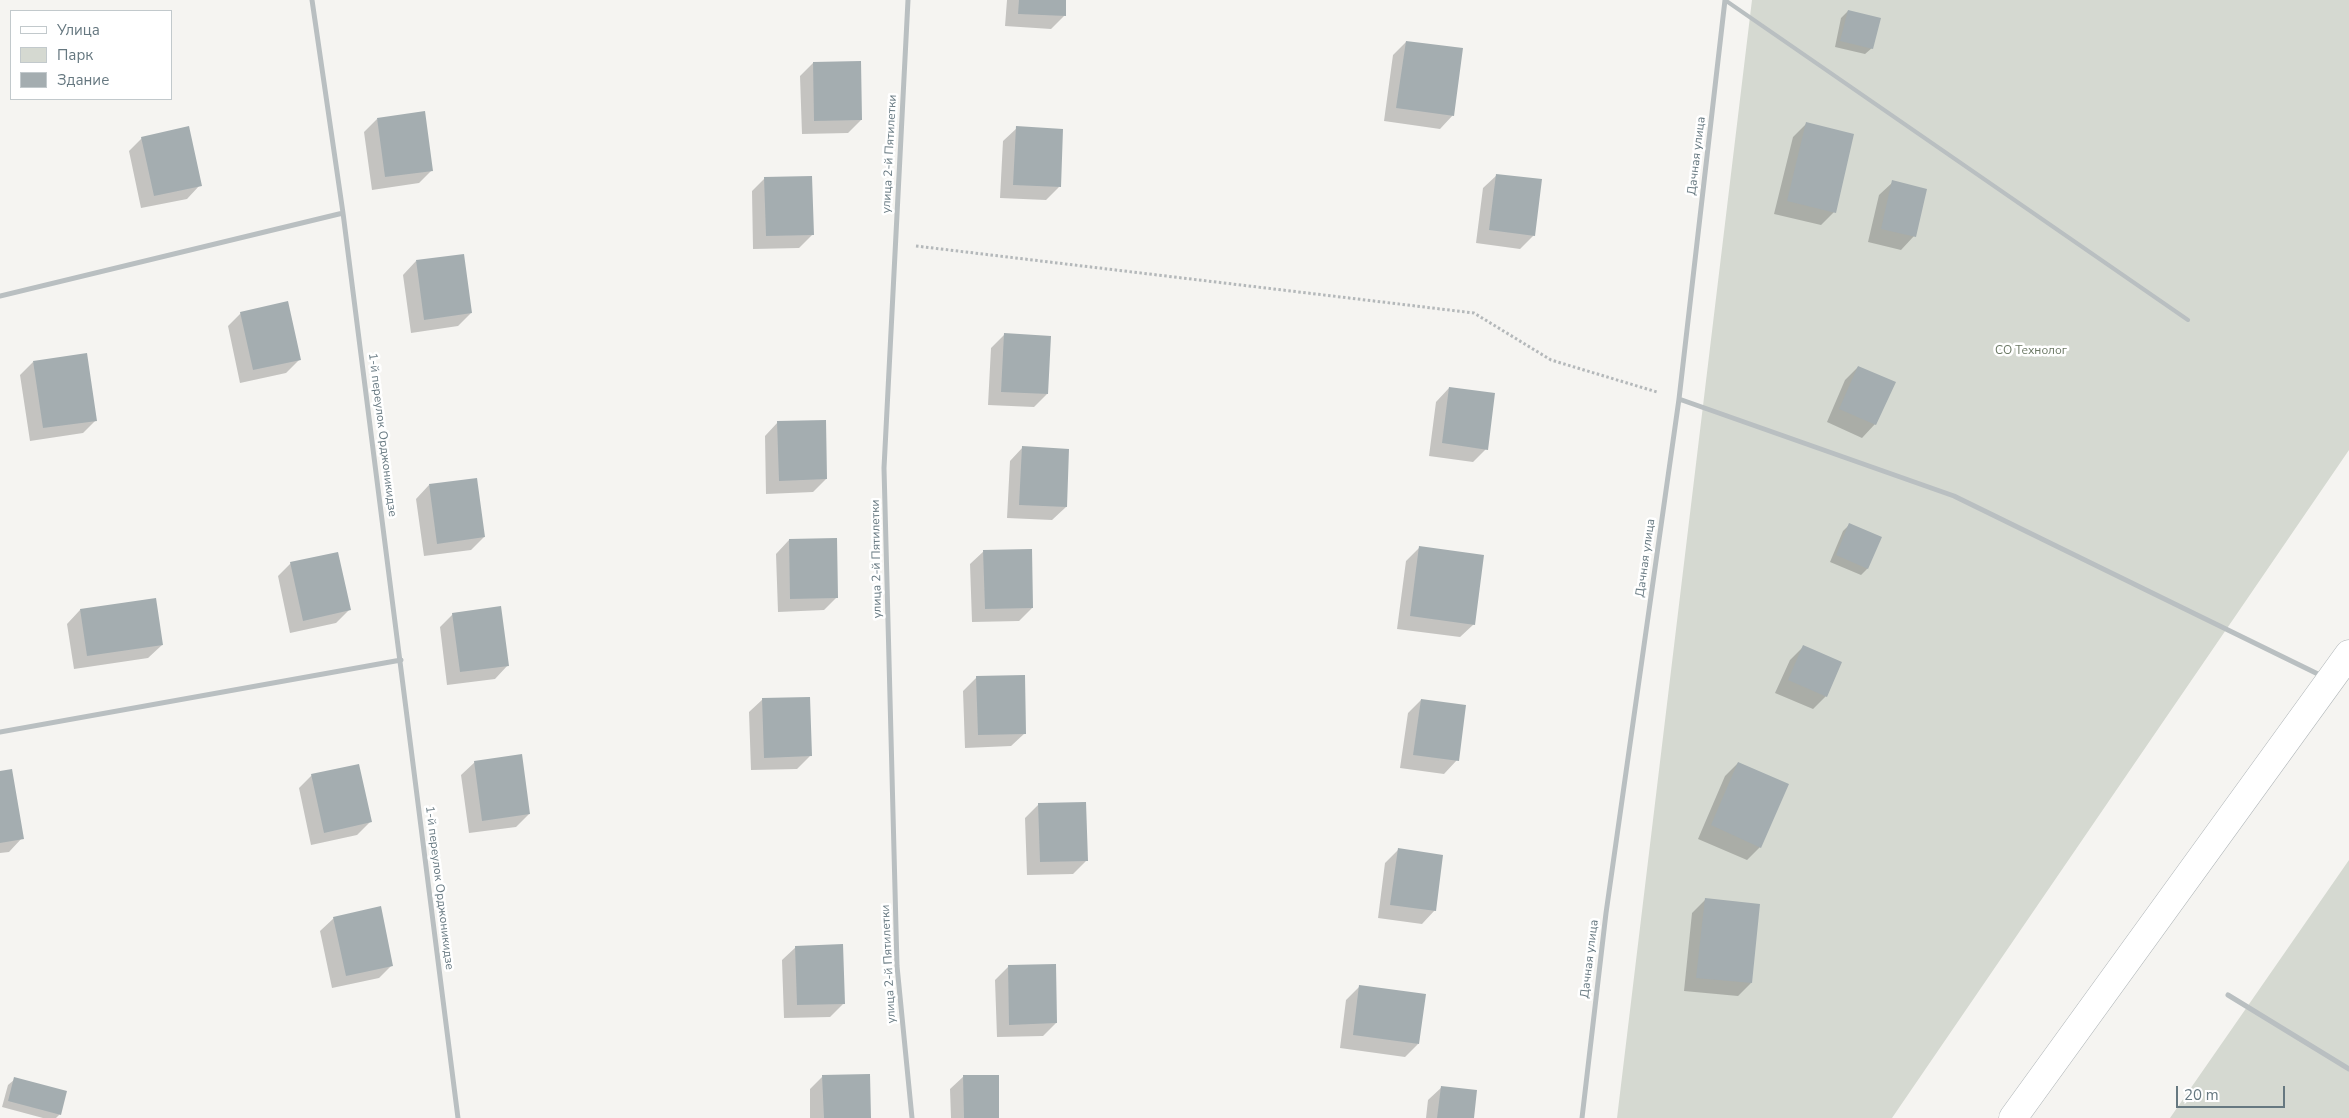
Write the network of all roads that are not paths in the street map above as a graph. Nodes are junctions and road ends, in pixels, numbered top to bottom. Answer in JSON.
{"nodes":[{"id":1,"x":312,"y":0,"type":"edge"},
{"id":2,"x":908,"y":0,"type":"edge"},
{"id":3,"x":1725,"y":0,"type":"edge"},
{"id":4,"x":344,"y":213,"type":"junction"},
{"id":5,"x":0,"y":296,"type":"edge"},
{"id":6,"x":2188,"y":320,"type":"dead end"},
{"id":7,"x":1679,"y":399,"type":"junction"},
{"id":8,"x":2349,"y":654,"type":"edge"},
{"id":9,"x":401,"y":660,"type":"junction"},
{"id":10,"x":2330,"y":680,"type":"junction"},
{"id":11,"x":0,"y":732,"type":"edge"},
{"id":12,"x":2228,"y":995,"type":"dead end"},
{"id":13,"x":2349,"y":1070,"type":"edge"},
{"id":14,"x":458,"y":1118,"type":"edge"},
{"id":15,"x":912,"y":1118,"type":"edge"},
{"id":16,"x":1582,"y":1118,"type":"edge"},
{"id":17,"x":2013,"y":1118,"type":"edge"}],
"edges":[{"from":1,"to":4,"type":"street","name":"1-й переулок Орджоникидзе"},
{"from":2,"to":15,"type":"street","name":"улица 2-й Пятилетки"},
{"from":3,"to":6,"type":"lane"},
{"from":3,"to":7,"type":"street","name":"Дачная улица"},
{"from":4,"to":5,"type":"street"},
{"from":4,"to":9,"type":"street","name":"1-й переулок Орджоникидзе"},
{"from":7,"to":10,"type":"street"},
{"from":7,"to":16,"type":"street","name":"Дачная улица"},
{"from":8,"to":10,"type":"main road"},
{"from":9,"to":11,"type":"street"},
{"from":9,"to":14,"type":"street","name":"1-й переулок Орджоникидзе"},
{"from":10,"to":17,"type":"main road"},
{"from":12,"to":13,"type":"street"}]}
